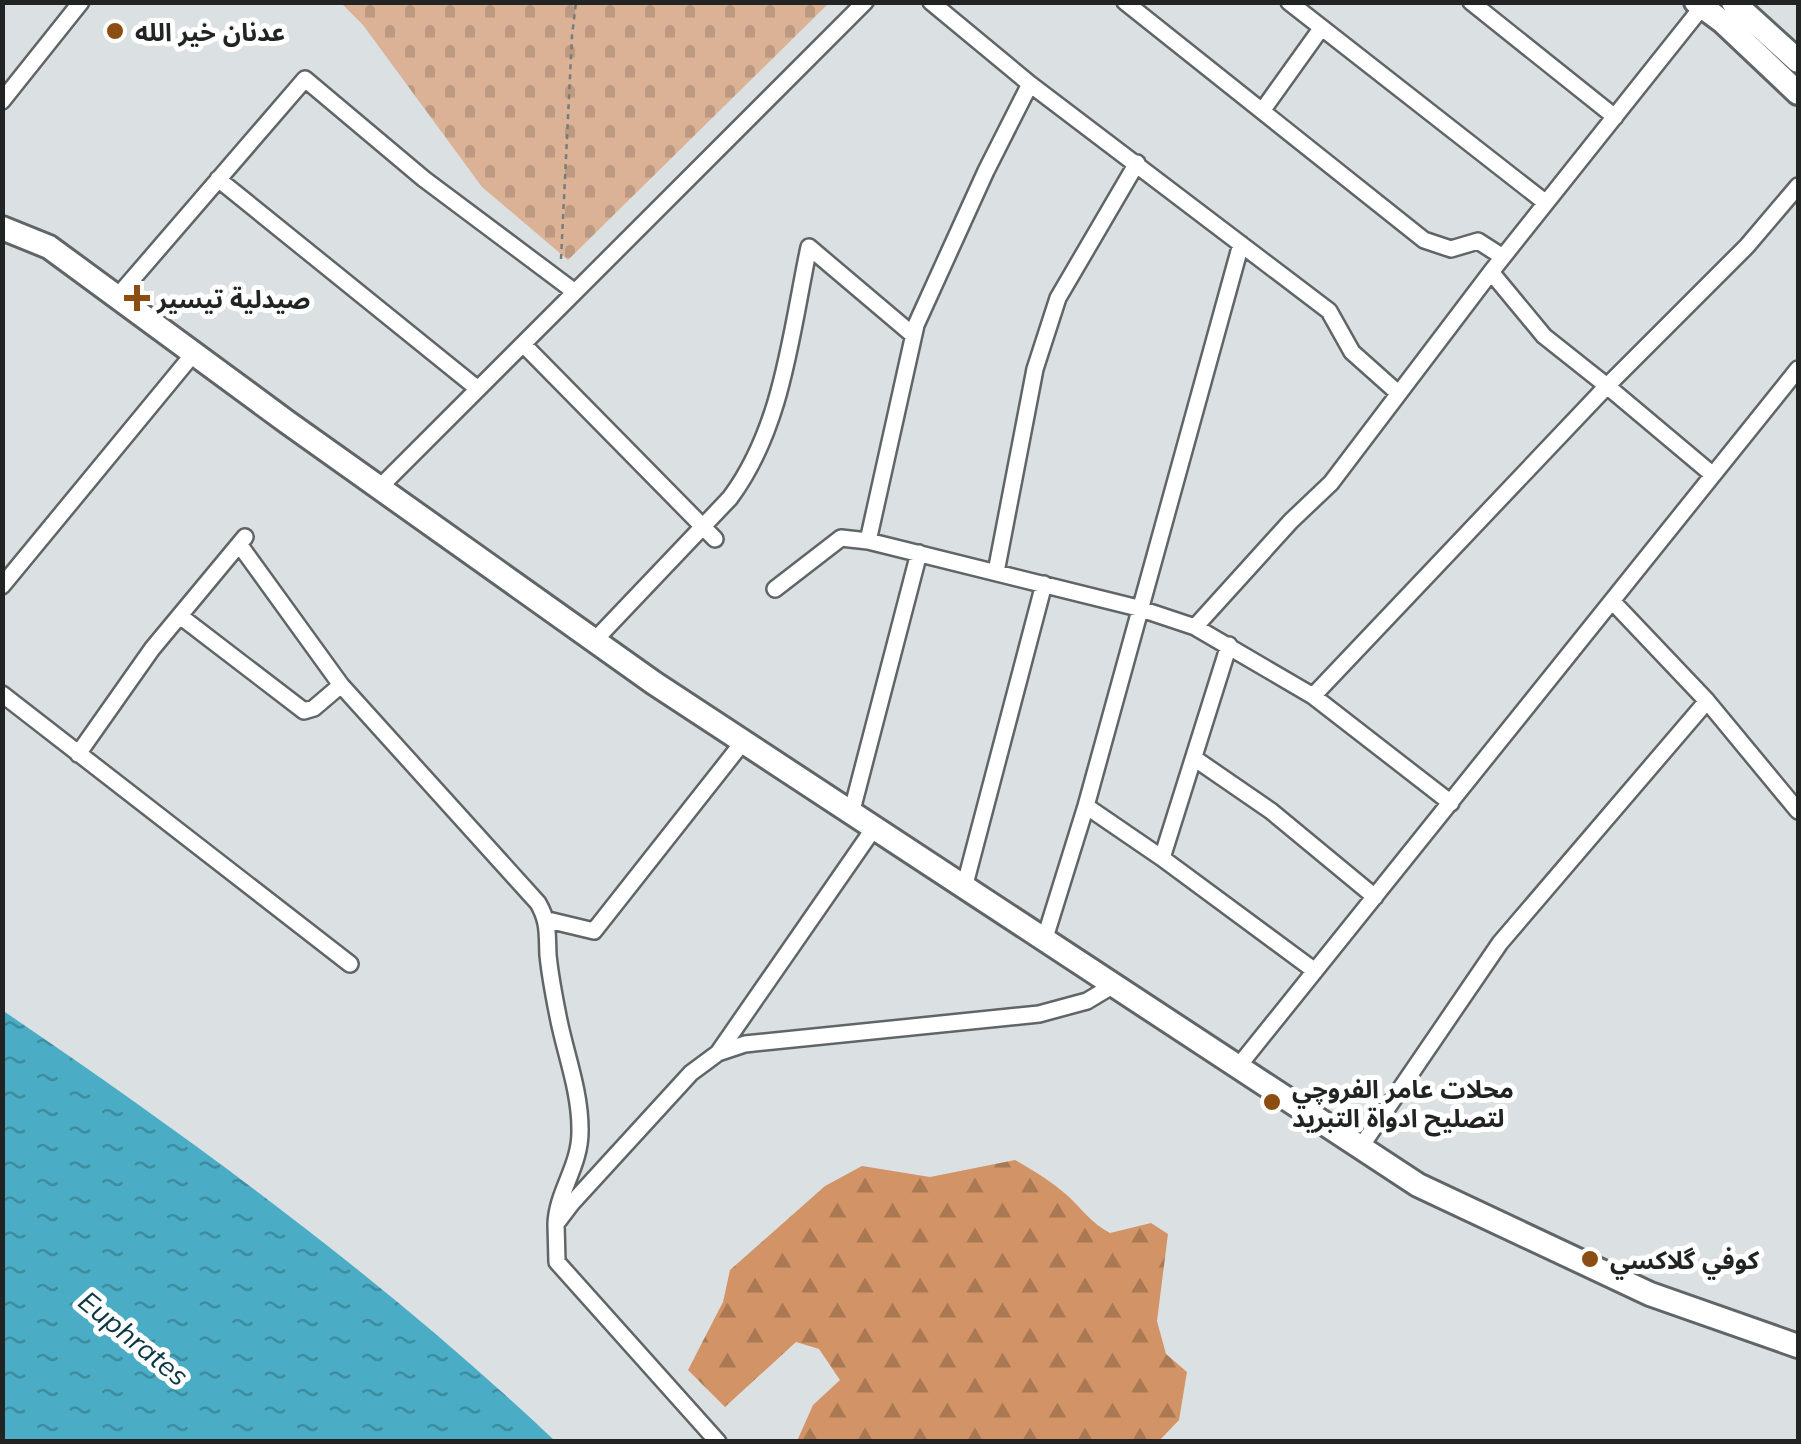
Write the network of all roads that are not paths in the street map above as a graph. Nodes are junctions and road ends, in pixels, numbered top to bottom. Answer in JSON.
{"nodes":[{"id":1,"x":81,"y":2,"type":"edge"},
{"id":2,"x":865,"y":2,"type":"edge"},
{"id":3,"x":931,"y":2,"type":"edge"},
{"id":4,"x":1126,"y":2,"type":"edge"},
{"id":5,"x":1289,"y":2,"type":"edge"},
{"id":6,"x":1471,"y":2,"type":"edge"},
{"id":7,"x":1734,"y":2,"type":"edge"},
{"id":8,"x":1699,"y":5,"type":"edge"},
{"id":9,"x":1320,"y":30,"type":"junction"},
{"id":10,"x":1798,"y":60,"type":"edge"},
{"id":11,"x":1030,"y":84,"type":"junction"},
{"id":12,"x":1798,"y":93,"type":"edge"},
{"id":13,"x":2,"y":102,"type":"edge"},
{"id":14,"x":1262,"y":112,"type":"junction"},
{"id":15,"x":1615,"y":117,"type":"junction"},
{"id":16,"x":1137,"y":162,"type":"junction"},
{"id":17,"x":218,"y":179,"type":"junction"},
{"id":18,"x":1798,"y":186,"type":"edge"},
{"id":19,"x":1546,"y":204,"type":"junction"},
{"id":20,"x":2,"y":228,"type":"edge"},
{"id":21,"x":1241,"y":244,"type":"junction"},
{"id":22,"x":1503,"y":257,"type":"junction"},
{"id":23,"x":1491,"y":272,"type":"junction"},
{"id":24,"x":575,"y":292,"type":"junction"},
{"id":25,"x":117,"y":296,"type":"junction"},
{"id":26,"x":913,"y":335,"type":"junction"},
{"id":27,"x":524,"y":344,"type":"junction"},
{"id":28,"x":194,"y":353,"type":"junction"},
{"id":29,"x":1798,"y":370,"type":"edge"},
{"id":30,"x":1607,"y":386,"type":"junction"},
{"id":31,"x":478,"y":389,"type":"junction"},
{"id":32,"x":1398,"y":393,"type":"junction"},
{"id":33,"x":1714,"y":475,"type":"junction"},
{"id":34,"x":379,"y":488,"type":"junction"},
{"id":35,"x":702,"y":526,"type":"junction"},
{"id":36,"x":715,"y":539,"type":"dead end"},
{"id":37,"x":868,"y":540,"type":"junction"},
{"id":38,"x":919,"y":553,"type":"junction"},
{"id":39,"x":996,"y":572,"type":"junction"},
{"id":40,"x":1044,"y":584,"type":"junction"},
{"id":41,"x":2,"y":586,"type":"edge"},
{"id":42,"x":775,"y":589,"type":"dead end"},
{"id":43,"x":1613,"y":602,"type":"junction"},
{"id":44,"x":1138,"y":608,"type":"junction"},
{"id":45,"x":180,"y":616,"type":"junction"},
{"id":46,"x":1195,"y":627,"type":"junction"},
{"id":47,"x":594,"y":641,"type":"junction"},
{"id":48,"x":1229,"y":645,"type":"junction"},
{"id":49,"x":341,"y":684,"type":"junction"},
{"id":50,"x":2,"y":694,"type":"edge"},
{"id":51,"x":1313,"y":696,"type":"junction"},
{"id":52,"x":1707,"y":702,"type":"junction"},
{"id":53,"x":743,"y":742,"type":"junction"},
{"id":54,"x":78,"y":754,"type":"junction"},
{"id":55,"x":1194,"y":758,"type":"junction"},
{"id":56,"x":1451,"y":802,"type":"junction"},
{"id":57,"x":1086,"y":806,"type":"junction"},
{"id":58,"x":1798,"y":810,"type":"edge"},
{"id":59,"x":852,"y":814,"type":"junction"},
{"id":60,"x":874,"y":828,"type":"junction"},
{"id":61,"x":1162,"y":858,"type":"junction"},
{"id":62,"x":964,"y":888,"type":"junction"},
{"id":63,"x":1374,"y":897,"type":"junction"},
{"id":64,"x":548,"y":920,"type":"junction"},
{"id":65,"x":1044,"y":941,"type":"junction"},
{"id":66,"x":350,"y":964,"type":"dead end"},
{"id":67,"x":1315,"y":971,"type":"junction"},
{"id":68,"x":1112,"y":986,"type":"junction"},
{"id":69,"x":718,"y":1053,"type":"junction"},
{"id":70,"x":1237,"y":1068,"type":"junction"},
{"id":71,"x":1360,"y":1148,"type":"junction"},
{"id":72,"x":556,"y":1224,"type":"junction"},
{"id":73,"x":1798,"y":1346,"type":"edge"},
{"id":74,"x":718,"y":1442,"type":"edge"}],
"edges":[{"from":1,"to":13,"type":"street"},
{"from":2,"to":24,"type":"street"},
{"from":3,"to":11,"type":"street"},
{"from":4,"to":14,"type":"street"},
{"from":5,"to":9,"type":"street"},
{"from":6,"to":15,"type":"street"},
{"from":7,"to":10,"type":"street"},
{"from":8,"to":12,"type":"street"},
{"from":8,"to":15,"type":"street"},
{"from":9,"to":14,"type":"street"},
{"from":9,"to":19,"type":"street"},
{"from":11,"to":16,"type":"street"},
{"from":11,"to":26,"type":"street"},
{"from":14,"to":22,"type":"street"},
{"from":15,"to":19,"type":"street"},
{"from":16,"to":21,"type":"street"},
{"from":16,"to":39,"type":"street"},
{"from":17,"to":24,"type":"street"},
{"from":17,"to":25,"type":"street"},
{"from":17,"to":31,"type":"street"},
{"from":18,"to":30,"type":"street"},
{"from":19,"to":22,"type":"street"},
{"from":20,"to":25,"type":"street"},
{"from":21,"to":32,"type":"street"},
{"from":21,"to":44,"type":"street"},
{"from":22,"to":23,"type":"street"},
{"from":23,"to":30,"type":"street"},
{"from":23,"to":32,"type":"street"},
{"from":24,"to":27,"type":"street"},
{"from":25,"to":28,"type":"street"},
{"from":26,"to":35,"type":"street"},
{"from":26,"to":37,"type":"street"},
{"from":27,"to":31,"type":"street"},
{"from":27,"to":35,"type":"street"},
{"from":28,"to":34,"type":"street"},
{"from":28,"to":41,"type":"street"},
{"from":29,"to":33,"type":"street"},
{"from":30,"to":33,"type":"street"},
{"from":30,"to":51,"type":"street"},
{"from":31,"to":34,"type":"street"},
{"from":32,"to":46,"type":"street"},
{"from":33,"to":43,"type":"street"},
{"from":34,"to":47,"type":"street"},
{"from":35,"to":36,"type":"street"},
{"from":35,"to":47,"type":"street"},
{"from":37,"to":38,"type":"street"},
{"from":37,"to":42,"type":"street"},
{"from":38,"to":39,"type":"street"},
{"from":38,"to":59,"type":"street"},
{"from":39,"to":40,"type":"street"},
{"from":40,"to":44,"type":"street"},
{"from":40,"to":62,"type":"street"},
{"from":43,"to":52,"type":"street"},
{"from":43,"to":56,"type":"street"},
{"from":44,"to":46,"type":"street"},
{"from":44,"to":57,"type":"street"},
{"from":45,"to":49,"type":"street"},
{"from":45,"to":49,"type":"street"},
{"from":45,"to":54,"type":"street"},
{"from":46,"to":48,"type":"street"},
{"from":47,"to":53,"type":"street"},
{"from":48,"to":51,"type":"street"},
{"from":48,"to":55,"type":"street"},
{"from":49,"to":64,"type":"street"},
{"from":50,"to":54,"type":"street"},
{"from":51,"to":56,"type":"street"},
{"from":52,"to":58,"type":"street"},
{"from":52,"to":71,"type":"street"},
{"from":53,"to":59,"type":"street"},
{"from":53,"to":64,"type":"street"},
{"from":54,"to":66,"type":"street"},
{"from":55,"to":61,"type":"street"},
{"from":55,"to":63,"type":"street"},
{"from":56,"to":63,"type":"street"},
{"from":57,"to":61,"type":"street"},
{"from":57,"to":65,"type":"street"},
{"from":59,"to":60,"type":"street"},
{"from":60,"to":62,"type":"street"},
{"from":60,"to":69,"type":"street"},
{"from":61,"to":67,"type":"street"},
{"from":62,"to":65,"type":"street"},
{"from":63,"to":67,"type":"street"},
{"from":64,"to":72,"type":"street"},
{"from":65,"to":68,"type":"street"},
{"from":67,"to":70,"type":"street"},
{"from":68,"to":69,"type":"street"},
{"from":68,"to":70,"type":"street"},
{"from":69,"to":72,"type":"street"},
{"from":70,"to":71,"type":"street"},
{"from":71,"to":73,"type":"street"},
{"from":72,"to":74,"type":"street"}]}
